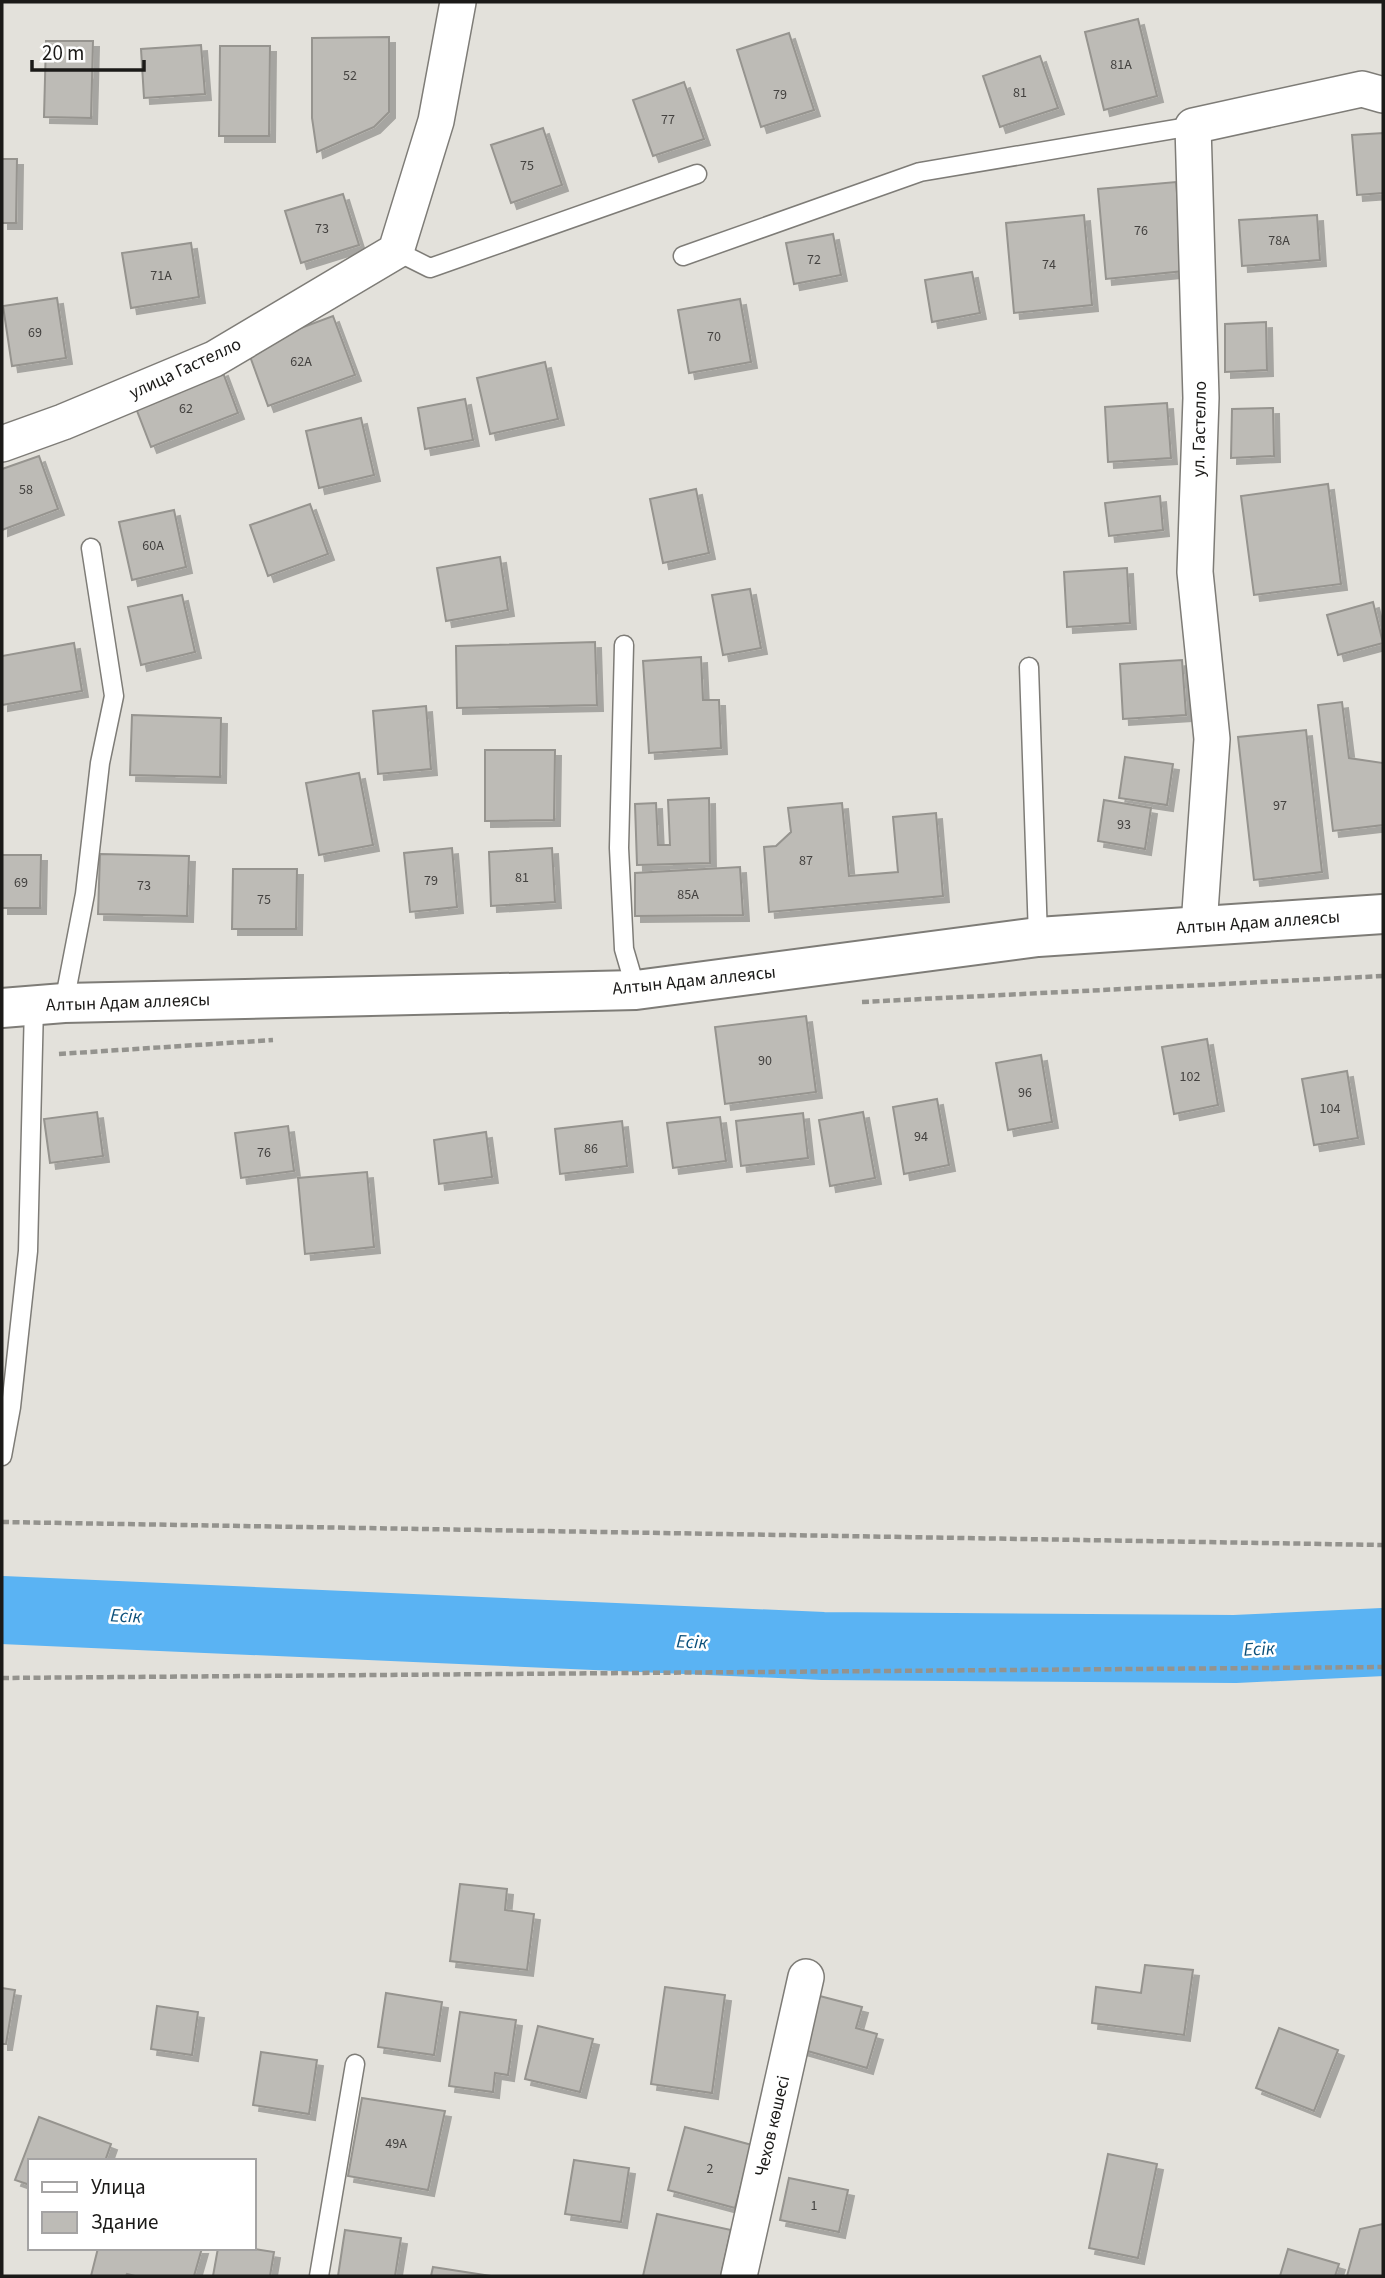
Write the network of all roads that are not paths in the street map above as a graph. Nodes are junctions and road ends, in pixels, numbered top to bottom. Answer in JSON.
{"nodes":[{"id":1,"x":458,"y":2,"type":"edge"},
{"id":2,"x":1383,"y":95,"type":"edge"},
{"id":3,"x":1193,"y":126,"type":"junction"},
{"id":4,"x":697,"y":174,"type":"dead end"},
{"id":5,"x":396,"y":251,"type":"junction"},
{"id":6,"x":683,"y":256,"type":"dead end"},
{"id":7,"x":2,"y":444,"type":"edge"},
{"id":8,"x":91,"y":548,"type":"dead end"},
{"id":9,"x":624,"y":645,"type":"dead end"},
{"id":10,"x":1029,"y":667,"type":"dead end"},
{"id":11,"x":1383,"y":914,"type":"edge"},
{"id":12,"x":1199,"y":926,"type":"junction"},
{"id":13,"x":1038,"y":937,"type":"junction"},
{"id":14,"x":636,"y":990,"type":"junction"},
{"id":15,"x":33,"y":1005,"type":"edge"},
{"id":16,"x":2,"y":1456,"type":"edge"},
{"id":17,"x":806,"y":1977,"type":"dead end"},
{"id":18,"x":355,"y":2064,"type":"dead end"},
{"id":19,"x":319,"y":2276,"type":"edge"},
{"id":20,"x":739,"y":2276,"type":"edge"}],
"edges":[{"from":1,"to":5,"type":"street"},
{"from":2,"to":3,"type":"street"},
{"from":3,"to":6,"type":"lane"},
{"from":3,"to":12,"type":"street","name":"ул. Гастелло"},
{"from":4,"to":5,"type":"lane"},
{"from":5,"to":7,"type":"street","name":"улица Гастелло"},
{"from":8,"to":15,"type":"lane"},
{"from":9,"to":14,"type":"lane"},
{"from":10,"to":13,"type":"lane"},
{"from":11,"to":12,"type":"main road","name":"Алтын Адам аллеясы"},
{"from":12,"to":13,"type":"main road","name":"Алтын Адам аллеясы"},
{"from":13,"to":14,"type":"main road","name":"Алтын Адам аллеясы"},
{"from":14,"to":15,"type":"main road","name":"Алтын Адам аллеясы"},
{"from":15,"to":16,"type":"lane"},
{"from":17,"to":20,"type":"street","name":"Чехов көшесі"},
{"from":18,"to":19,"type":"lane"}]}
